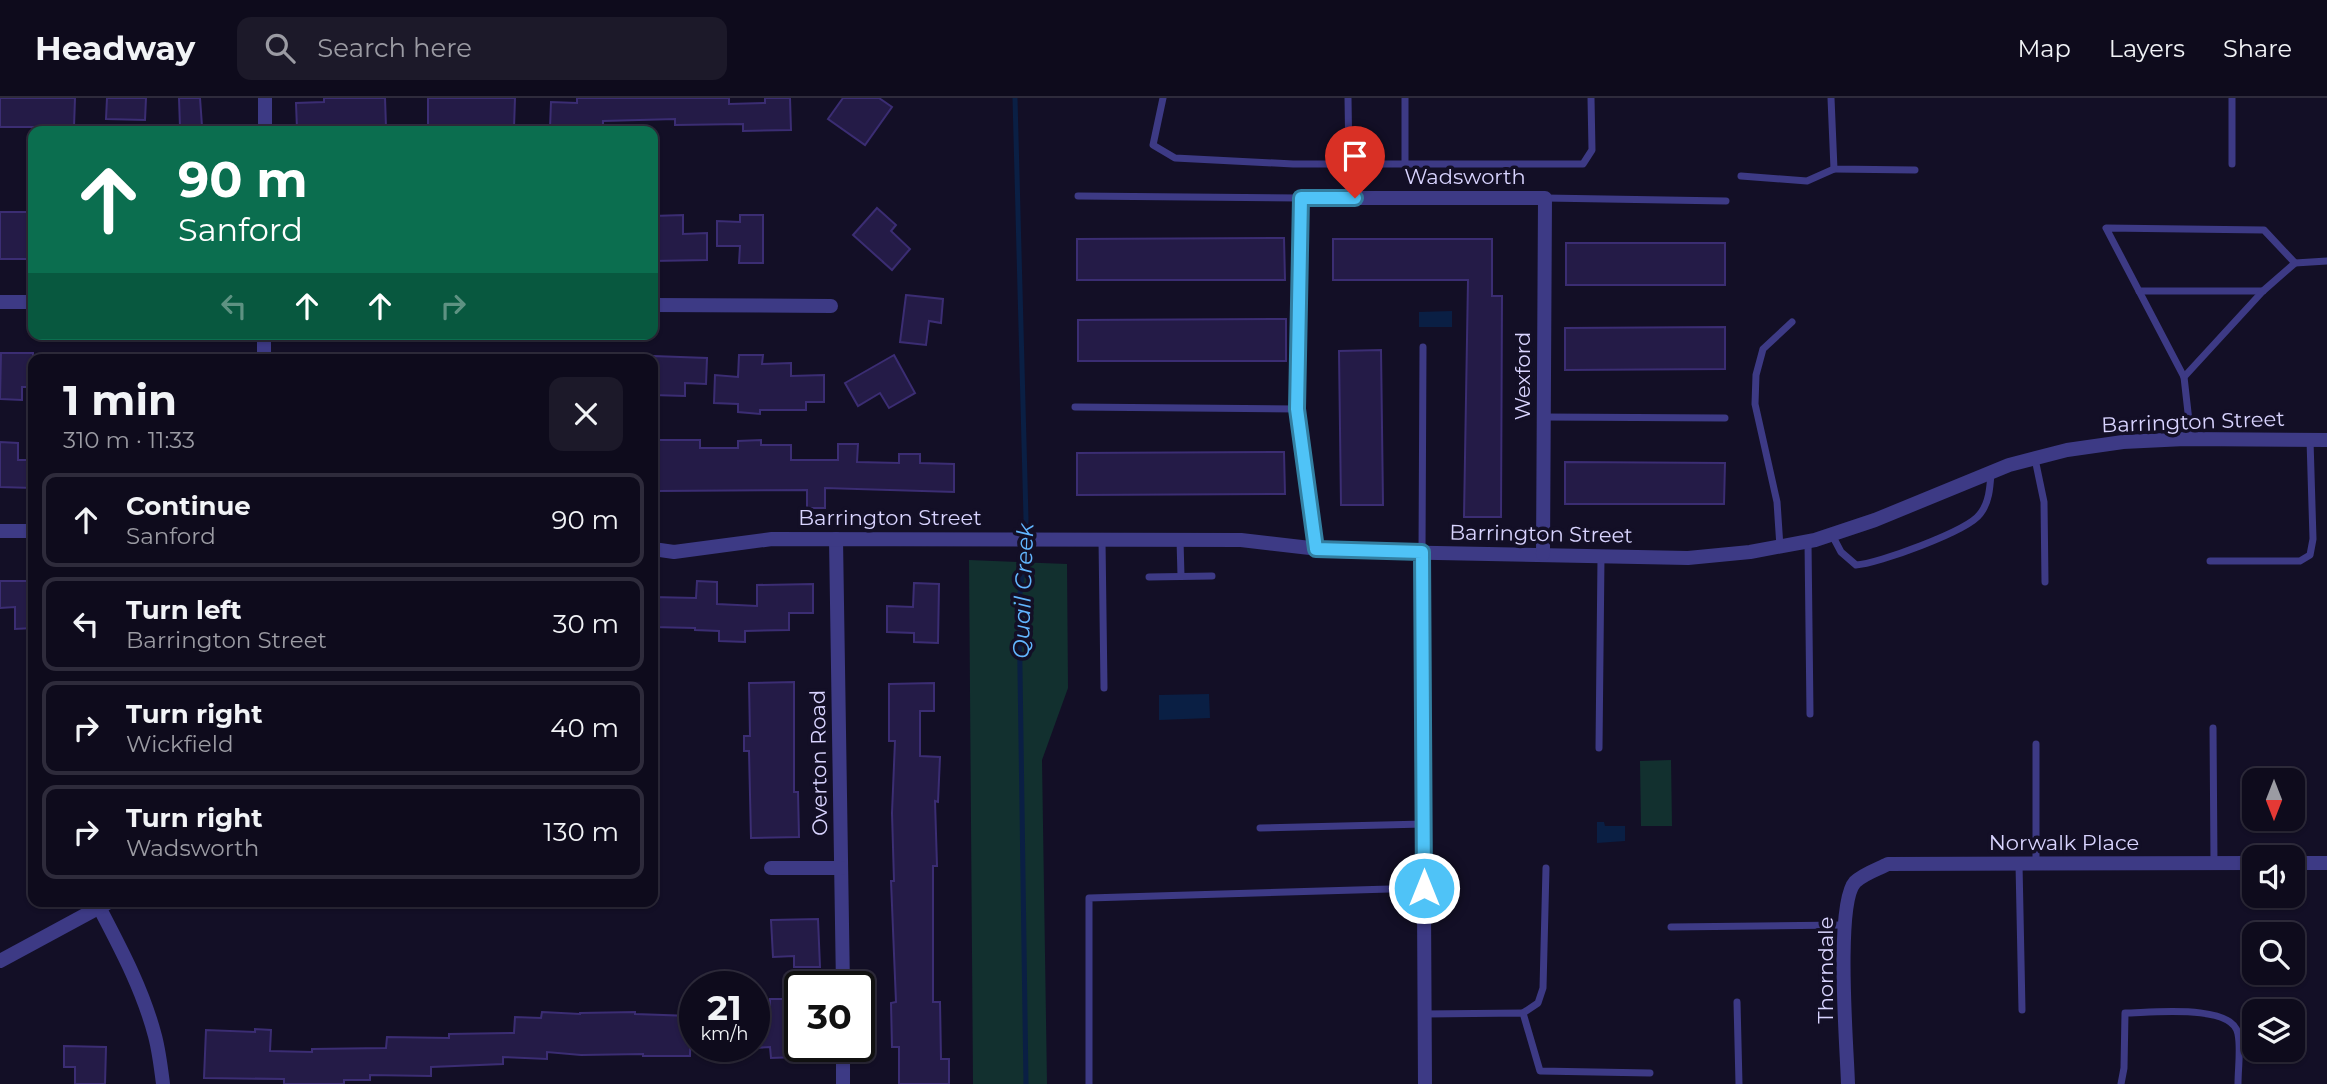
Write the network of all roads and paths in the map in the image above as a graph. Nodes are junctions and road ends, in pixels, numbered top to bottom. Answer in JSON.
{"nodes":[{"id":1,"x":265,"y":98,"type":"edge"},
{"id":2,"x":1163,"y":98,"type":"edge"},
{"id":3,"x":1348,"y":98,"type":"edge"},
{"id":4,"x":1405,"y":98,"type":"edge"},
{"id":5,"x":1591,"y":98,"type":"edge"},
{"id":6,"x":1831,"y":98,"type":"edge"},
{"id":7,"x":2232,"y":98,"type":"edge"},
{"id":8,"x":265,"y":126,"type":"edge"},
{"id":9,"x":1349,"y":164,"type":"junction"},
{"id":10,"x":1405,"y":164,"type":"junction"},
{"id":11,"x":2232,"y":164,"type":"dead end"},
{"id":12,"x":1834,"y":169,"type":"junction"},
{"id":13,"x":1915,"y":170,"type":"dead end"},
{"id":14,"x":1741,"y":176,"type":"dead end"},
{"id":15,"x":1078,"y":196,"type":"dead end"},
{"id":16,"x":1301,"y":198,"type":"junction"},
{"id":17,"x":1545,"y":198,"type":"junction"},
{"id":18,"x":1726,"y":201,"type":"dead end"},
{"id":19,"x":2327,"y":261,"type":"edge"},
{"id":20,"x":2295,"y":263,"type":"junction"},
{"id":21,"x":2139,"y":291,"type":"junction"},
{"id":22,"x":2263,"y":291,"type":"junction"},
{"id":23,"x":0,"y":302,"type":"edge"},
{"id":24,"x":28,"y":302,"type":"edge"},
{"id":25,"x":658,"y":305,"type":"edge"},
{"id":26,"x":831,"y":306,"type":"dead end"},
{"id":27,"x":1792,"y":322,"type":"dead end"},
{"id":28,"x":1423,"y":346,"type":"dead end"},
{"id":29,"x":2184,"y":377,"type":"junction"},
{"id":30,"x":1075,"y":407,"type":"dead end"},
{"id":31,"x":1297,"y":409,"type":"junction"},
{"id":32,"x":1544,"y":417,"type":"junction"},
{"id":33,"x":1724,"y":418,"type":"dead end"},
{"id":34,"x":2191,"y":439,"type":"junction"},
{"id":35,"x":2310,"y":440,"type":"junction"},
{"id":36,"x":2327,"y":440,"type":"edge"},
{"id":37,"x":2035,"y":458,"type":"junction"},
{"id":38,"x":1991,"y":472,"type":"junction"},
{"id":39,"x":0,"y":531,"type":"edge"},
{"id":40,"x":28,"y":531,"type":"edge"},
{"id":41,"x":1832,"y":535,"type":"junction"},
{"id":42,"x":836,"y":539,"type":"junction"},
{"id":43,"x":1102,"y":539,"type":"junction"},
{"id":44,"x":1180,"y":540,"type":"junction"},
{"id":45,"x":1808,"y":542,"type":"junction"},
{"id":46,"x":1780,"y":547,"type":"junction"},
{"id":47,"x":1316,"y":549,"type":"junction"},
{"id":48,"x":658,"y":550,"type":"edge"},
{"id":49,"x":1422,"y":552,"type":"junction"},
{"id":50,"x":1543,"y":554,"type":"junction"},
{"id":51,"x":1601,"y":556,"type":"junction"},
{"id":52,"x":2210,"y":561,"type":"dead end"},
{"id":53,"x":1149,"y":576,"type":"dead end"},
{"id":54,"x":1181,"y":576,"type":"junction"},
{"id":55,"x":1212,"y":576,"type":"dead end"},
{"id":56,"x":2045,"y":582,"type":"dead end"},
{"id":57,"x":1104,"y":688,"type":"dead end"},
{"id":58,"x":1810,"y":713,"type":"dead end"},
{"id":59,"x":2213,"y":728,"type":"dead end"},
{"id":60,"x":2036,"y":744,"type":"dead end"},
{"id":61,"x":1599,"y":748,"type":"dead end"},
{"id":62,"x":1423,"y":824,"type":"junction"},
{"id":63,"x":1260,"y":828,"type":"dead end"},
{"id":64,"x":2214,"y":863,"type":"junction"},
{"id":65,"x":2242,"y":863,"type":"edge"},
{"id":66,"x":2305,"y":863,"type":"edge"},
{"id":67,"x":2327,"y":863,"type":"edge"},
{"id":68,"x":2019,"y":864,"type":"junction"},
{"id":69,"x":2036,"y":864,"type":"junction"},
{"id":70,"x":771,"y":868,"type":"dead end"},
{"id":71,"x":841,"y":868,"type":"junction"},
{"id":72,"x":1546,"y":868,"type":"dead end"},
{"id":73,"x":1876,"y":870,"type":"joint"},
{"id":74,"x":1424,"y":888,"type":"junction"},
{"id":75,"x":99,"y":907,"type":"edge"},
{"id":76,"x":106,"y":907,"type":"edge"},
{"id":77,"x":1844,"y":925,"type":"junction"},
{"id":78,"x":1671,"y":927,"type":"dead end"},
{"id":79,"x":0,"y":961,"type":"edge"},
{"id":80,"x":842,"y":971,"type":"edge"},
{"id":81,"x":1737,"y":1002,"type":"dead end"},
{"id":82,"x":2022,"y":1010,"type":"dead end"},
{"id":83,"x":1523,"y":1013,"type":"junction"},
{"id":84,"x":1425,"y":1014,"type":"junction"},
{"id":85,"x":843,"y":1062,"type":"edge"},
{"id":86,"x":1650,"y":1073,"type":"dead end"},
{"id":87,"x":163,"y":1084,"type":"edge"},
{"id":88,"x":844,"y":1084,"type":"edge"},
{"id":89,"x":1089,"y":1084,"type":"edge"},
{"id":90,"x":1425,"y":1084,"type":"edge"},
{"id":91,"x":1739,"y":1084,"type":"edge"},
{"id":92,"x":1848,"y":1084,"type":"edge"},
{"id":93,"x":2121,"y":1084,"type":"edge"},
{"id":94,"x":2238,"y":1084,"type":"edge"}],
"edges":[{"from":1,"to":8,"type":"street"},
{"from":2,"to":9,"type":"lane"},
{"from":3,"to":9,"type":"lane"},
{"from":4,"to":10,"type":"lane"},
{"from":5,"to":10,"type":"lane"},
{"from":6,"to":12,"type":"lane"},
{"from":7,"to":11,"type":"lane"},
{"from":9,"to":10,"type":"lane"},
{"from":12,"to":13,"type":"lane"},
{"from":12,"to":14,"type":"lane"},
{"from":15,"to":16,"type":"lane","name":"Wadsworth"},
{"from":16,"to":17,"type":"street","name":"Wadsworth"},
{"from":16,"to":31,"type":"street"},
{"from":17,"to":18,"type":"lane","name":"Wadsworth"},
{"from":17,"to":32,"type":"street","name":"Wexford"},
{"from":19,"to":20,"type":"lane"},
{"from":20,"to":21,"type":"lane"},
{"from":20,"to":22,"type":"lane"},
{"from":21,"to":22,"type":"lane"},
{"from":21,"to":29,"type":"lane"},
{"from":22,"to":29,"type":"lane"},
{"from":23,"to":24,"type":"street"},
{"from":25,"to":26,"type":"street"},
{"from":27,"to":46,"type":"lane"},
{"from":28,"to":49,"type":"lane"},
{"from":29,"to":34,"type":"lane"},
{"from":30,"to":31,"type":"lane"},
{"from":31,"to":47,"type":"street"},
{"from":32,"to":33,"type":"lane"},
{"from":32,"to":50,"type":"street","name":"Wexford"},
{"from":34,"to":35,"type":"street","name":"Barrington Street"},
{"from":34,"to":37,"type":"street","name":"Barrington Street"},
{"from":35,"to":36,"type":"street","name":"Barrington Street"},
{"from":35,"to":52,"type":"lane"},
{"from":37,"to":38,"type":"street","name":"Barrington Street"},
{"from":37,"to":56,"type":"lane"},
{"from":38,"to":41,"type":"street","name":"Barrington Street"},
{"from":38,"to":41,"type":"lane"},
{"from":39,"to":40,"type":"street"},
{"from":41,"to":45,"type":"street","name":"Barrington Street"},
{"from":42,"to":43,"type":"street","name":"Barrington Street"},
{"from":42,"to":48,"type":"street","name":"Barrington Street"},
{"from":42,"to":71,"type":"street","name":"Overton Road"},
{"from":43,"to":44,"type":"street","name":"Barrington Street"},
{"from":43,"to":57,"type":"lane"},
{"from":44,"to":47,"type":"street","name":"Barrington Street"},
{"from":44,"to":54,"type":"lane"},
{"from":45,"to":46,"type":"street","name":"Barrington Street"},
{"from":45,"to":58,"type":"lane"},
{"from":46,"to":51,"type":"street","name":"Barrington Street"},
{"from":47,"to":49,"type":"street","name":"Barrington Street"},
{"from":49,"to":50,"type":"street","name":"Barrington Street"},
{"from":49,"to":62,"type":"street"},
{"from":50,"to":51,"type":"street","name":"Barrington Street"},
{"from":51,"to":61,"type":"lane"},
{"from":53,"to":54,"type":"lane"},
{"from":54,"to":55,"type":"lane"},
{"from":59,"to":64,"type":"lane"},
{"from":60,"to":69,"type":"lane"},
{"from":62,"to":63,"type":"lane"},
{"from":62,"to":74,"type":"street"},
{"from":64,"to":65,"type":"street","name":"Norwalk Place"},
{"from":64,"to":69,"type":"street","name":"Norwalk Place"},
{"from":66,"to":67,"type":"street"},
{"from":68,"to":69,"type":"street","name":"Norwalk Place"},
{"from":68,"to":73,"type":"street","name":"Norwalk Place"},
{"from":68,"to":82,"type":"lane"},
{"from":70,"to":71,"type":"street"},
{"from":71,"to":80,"type":"street","name":"Overton Road"},
{"from":72,"to":83,"type":"lane"},
{"from":73,"to":77,"type":"street","name":"Thorndale"},
{"from":74,"to":84,"type":"street"},
{"from":74,"to":89,"type":"lane"},
{"from":75,"to":79,"type":"street"},
{"from":76,"to":87,"type":"street"},
{"from":77,"to":78,"type":"lane"},
{"from":77,"to":92,"type":"street","name":"Thorndale"},
{"from":81,"to":91,"type":"lane"},
{"from":83,"to":84,"type":"lane"},
{"from":83,"to":86,"type":"lane"},
{"from":84,"to":90,"type":"street"},
{"from":85,"to":88,"type":"street"},
{"from":93,"to":94,"type":"lane"}]}
